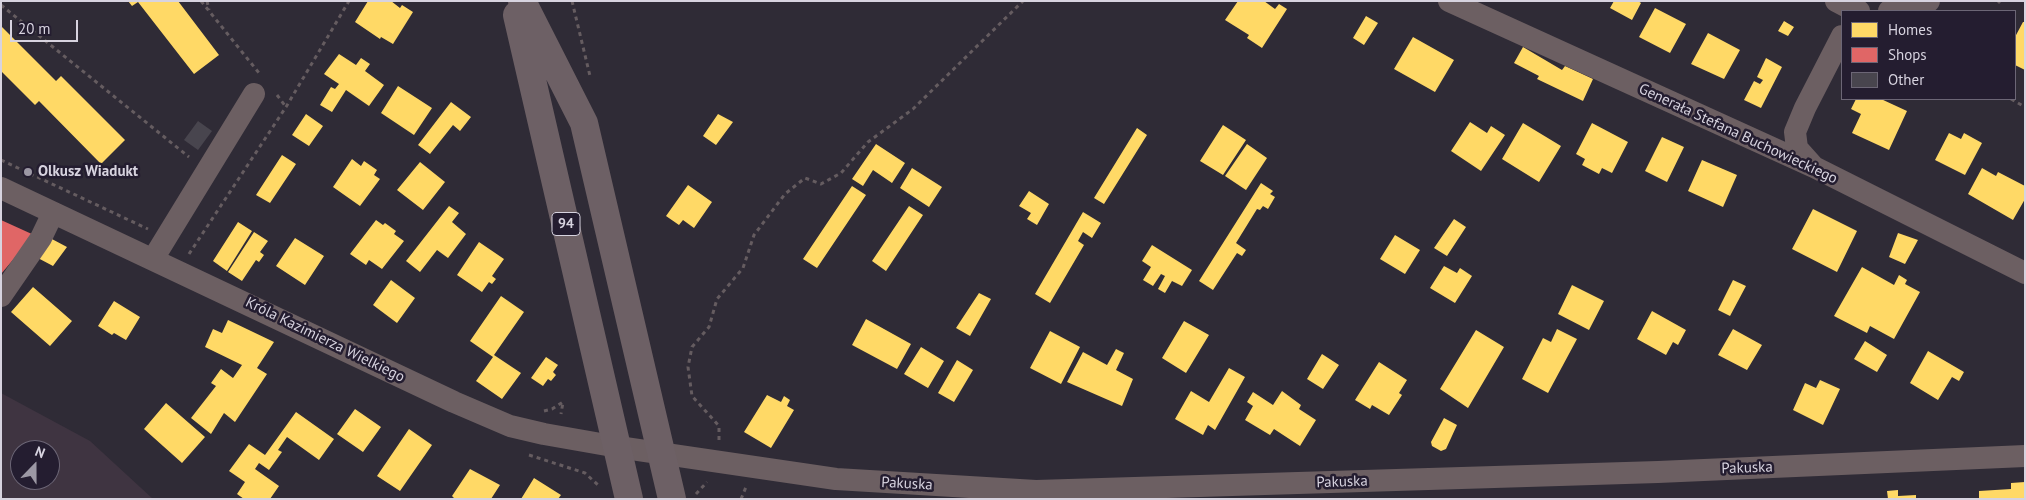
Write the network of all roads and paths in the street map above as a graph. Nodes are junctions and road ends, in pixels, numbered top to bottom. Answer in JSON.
{"nodes":[{"id":1,"x":201,"y":1,"type":"edge"},
{"id":2,"x":207,"y":1,"type":"edge"},
{"id":3,"x":349,"y":1,"type":"edge"},
{"id":4,"x":514,"y":1,"type":"edge"},
{"id":5,"x":522,"y":1,"type":"edge"},
{"id":6,"x":1022,"y":1,"type":"edge"},
{"id":7,"x":1449,"y":1,"type":"edge"},
{"id":8,"x":1836,"y":1,"type":"edge"},
{"id":9,"x":1929,"y":1,"type":"edge"},
{"id":10,"x":1,"y":5,"type":"edge"},
{"id":11,"x":1853,"y":10,"type":"edge"},
{"id":12,"x":1893,"y":10,"type":"edge"},
{"id":13,"x":209,"y":11,"type":"junction"},
{"id":14,"x":1841,"y":38,"type":"edge"},
{"id":15,"x":263,"y":88,"type":"junction"},
{"id":16,"x":2013,"y":100,"type":"edge"},
{"id":17,"x":286,"y":107,"type":"junction"},
{"id":18,"x":2025,"y":107,"type":"edge"},
{"id":19,"x":1,"y":160,"type":"edge"},
{"id":20,"x":196,"y":162,"type":"dead end"},
{"id":21,"x":1814,"y":167,"type":"junction"},
{"id":22,"x":1,"y":188,"type":"edge"},
{"id":23,"x":53,"y":213,"type":"junction"},
{"id":24,"x":151,"y":230,"type":"dead end"},
{"id":25,"x":194,"y":245,"type":"dead end"},
{"id":26,"x":153,"y":258,"type":"junction"},
{"id":27,"x":2025,"y":273,"type":"edge"},
{"id":28,"x":1,"y":296,"type":"edge"},
{"id":29,"x":718,"y":443,"type":"dead end"},
{"id":30,"x":618,"y":447,"type":"junction"},
{"id":31,"x":661,"y":454,"type":"junction"},
{"id":32,"x":2025,"y":456,"type":"edge"},
{"id":33,"x":629,"y":499,"type":"edge"},
{"id":34,"x":672,"y":499,"type":"edge"}],
"edges":[{"from":1,"to":13,"type":"path"},
{"from":2,"to":13,"type":"path"},
{"from":3,"to":17,"type":"path"},
{"from":4,"to":30,"type":"main road","number":"94"},
{"from":5,"to":31,"type":"main road"},
{"from":6,"to":29,"type":"path"},
{"from":7,"to":21,"type":"street","name":"Generała Stefana Buchowieckiego"},
{"from":8,"to":11,"type":"street"},
{"from":9,"to":12,"type":"street"},
{"from":10,"to":20,"type":"path"},
{"from":13,"to":15,"type":"path"},
{"from":14,"to":21,"type":"street"},
{"from":15,"to":17,"type":"path"},
{"from":15,"to":26,"type":"street"},
{"from":16,"to":18,"type":"path"},
{"from":17,"to":25,"type":"path"},
{"from":19,"to":24,"type":"path"},
{"from":21,"to":27,"type":"street","name":"Generała Stefana Buchowieckiego"},
{"from":22,"to":23,"type":"street","name":"Króla Kazimierza Wielkiego"},
{"from":23,"to":26,"type":"street","name":"Króla Kazimierza Wielkiego"},
{"from":23,"to":28,"type":"street"},
{"from":26,"to":30,"type":"street","name":"Króla Kazimierza Wielkiego"},
{"from":30,"to":31,"type":"street","name":"Króla Kazimierza Wielkiego"},
{"from":30,"to":33,"type":"main road","number":"94"},
{"from":31,"to":32,"type":"street","name":"Pakuska"},
{"from":31,"to":34,"type":"main road"}]}
